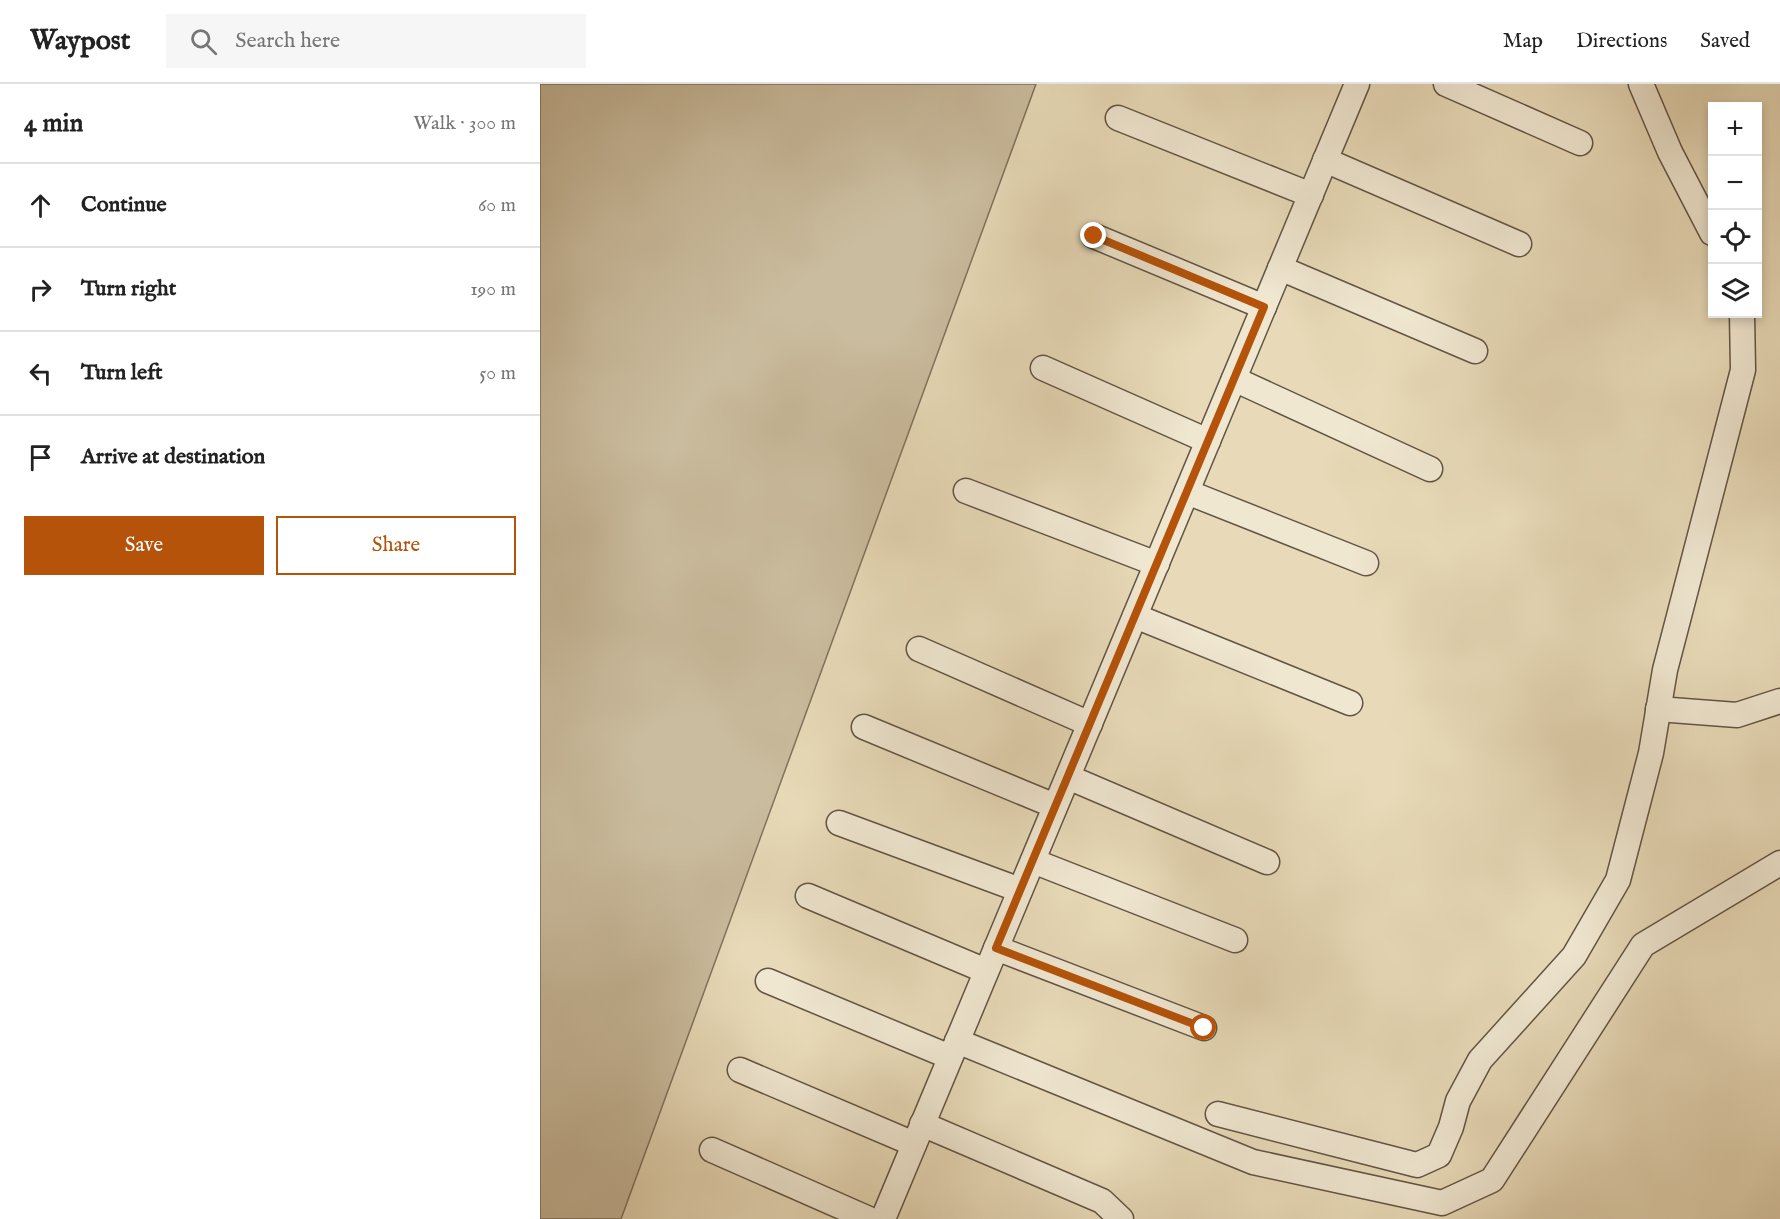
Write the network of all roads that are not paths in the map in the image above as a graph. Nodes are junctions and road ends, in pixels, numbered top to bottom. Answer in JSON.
{"nodes":[{"id":1,"x":1357,"y":84,"type":"edge"},
{"id":2,"x":1446,"y":84,"type":"edge"},
{"id":3,"x":1641,"y":84,"type":"edge"},
{"id":4,"x":1118,"y":117,"type":"dead end"},
{"id":5,"x":1580,"y":143,"type":"dead end"},
{"id":6,"x":1325,"y":160,"type":"junction"},
{"id":7,"x":1311,"y":195,"type":"junction"},
{"id":8,"x":1708,"y":224,"type":"edge"},
{"id":9,"x":1094,"y":236,"type":"dead end"},
{"id":10,"x":1519,"y":244,"type":"dead end"},
{"id":11,"x":1280,"y":268,"type":"junction"},
{"id":12,"x":1264,"y":307,"type":"junction"},
{"id":13,"x":1742,"y":318,"type":"edge"},
{"id":14,"x":1474,"y":351,"type":"dead end"},
{"id":15,"x":1043,"y":368,"type":"dead end"},
{"id":16,"x":1234,"y":379,"type":"junction"},
{"id":17,"x":1208,"y":441,"type":"junction"},
{"id":18,"x":1430,"y":469,"type":"dead end"},
{"id":19,"x":966,"y":491,"type":"dead end"},
{"id":20,"x":1187,"y":492,"type":"junction"},
{"id":21,"x":1366,"y":562,"type":"dead end"},
{"id":22,"x":1157,"y":564,"type":"junction"},
{"id":23,"x":1135,"y":616,"type":"junction"},
{"id":24,"x":919,"y":648,"type":"dead end"},
{"id":25,"x":1780,"y":701,"type":"edge"},
{"id":26,"x":1350,"y":703,"type":"dead end"},
{"id":27,"x":1658,"y":709,"type":"junction"},
{"id":28,"x":1089,"y":724,"type":"junction"},
{"id":29,"x":864,"y":727,"type":"dead end"},
{"id":30,"x":1068,"y":777,"type":"junction"},
{"id":31,"x":1055,"y":806,"type":"junction"},
{"id":32,"x":839,"y":823,"type":"dead end"},
{"id":33,"x":1033,"y":861,"type":"junction"},
{"id":34,"x":1267,"y":862,"type":"dead end"},
{"id":35,"x":1780,"y":863,"type":"edge"},
{"id":36,"x":1020,"y":890,"type":"junction"},
{"id":37,"x":808,"y":896,"type":"dead end"},
{"id":38,"x":1235,"y":940,"type":"dead end"},
{"id":39,"x":996,"y":948,"type":"junction"},
{"id":40,"x":986,"y":971,"type":"junction"},
{"id":41,"x":768,"y":981,"type":"dead end"},
{"id":42,"x":1204,"y":1028,"type":"dead end"},
{"id":43,"x":954,"y":1049,"type":"junction"},
{"id":44,"x":740,"y":1070,"type":"dead end"},
{"id":45,"x":1218,"y":1114,"type":"dead end"},
{"id":46,"x":918,"y":1134,"type":"junction"},
{"id":47,"x":712,"y":1150,"type":"dead end"},
{"id":48,"x":885,"y":1217,"type":"edge"},
{"id":49,"x":1121,"y":1219,"type":"edge"}],
"edges":[{"from":1,"to":6,"type":"street"},
{"from":2,"to":5,"type":"street"},
{"from":3,"to":8,"type":"street"},
{"from":4,"to":7,"type":"street"},
{"from":6,"to":7,"type":"street"},
{"from":6,"to":10,"type":"street"},
{"from":7,"to":11,"type":"street"},
{"from":9,"to":12,"type":"street"},
{"from":11,"to":12,"type":"street"},
{"from":11,"to":14,"type":"street"},
{"from":12,"to":16,"type":"street"},
{"from":13,"to":27,"type":"street"},
{"from":15,"to":17,"type":"street"},
{"from":16,"to":17,"type":"street"},
{"from":16,"to":18,"type":"street"},
{"from":17,"to":20,"type":"street"},
{"from":19,"to":22,"type":"street"},
{"from":20,"to":21,"type":"street"},
{"from":20,"to":22,"type":"street"},
{"from":22,"to":23,"type":"street"},
{"from":23,"to":26,"type":"street"},
{"from":23,"to":28,"type":"street"},
{"from":24,"to":28,"type":"street"},
{"from":25,"to":27,"type":"street"},
{"from":27,"to":45,"type":"street"},
{"from":28,"to":30,"type":"street"},
{"from":29,"to":31,"type":"street"},
{"from":30,"to":31,"type":"street"},
{"from":30,"to":34,"type":"street"},
{"from":31,"to":33,"type":"street"},
{"from":32,"to":36,"type":"street"},
{"from":33,"to":36,"type":"street"},
{"from":33,"to":38,"type":"street"},
{"from":35,"to":43,"type":"street"},
{"from":36,"to":39,"type":"street"},
{"from":37,"to":40,"type":"street"},
{"from":39,"to":40,"type":"street"},
{"from":39,"to":42,"type":"street"},
{"from":40,"to":43,"type":"street"},
{"from":41,"to":43,"type":"street"},
{"from":43,"to":46,"type":"street"},
{"from":44,"to":46,"type":"street"},
{"from":46,"to":48,"type":"street"},
{"from":46,"to":49,"type":"street"},
{"from":47,"to":48,"type":"street"}]}
